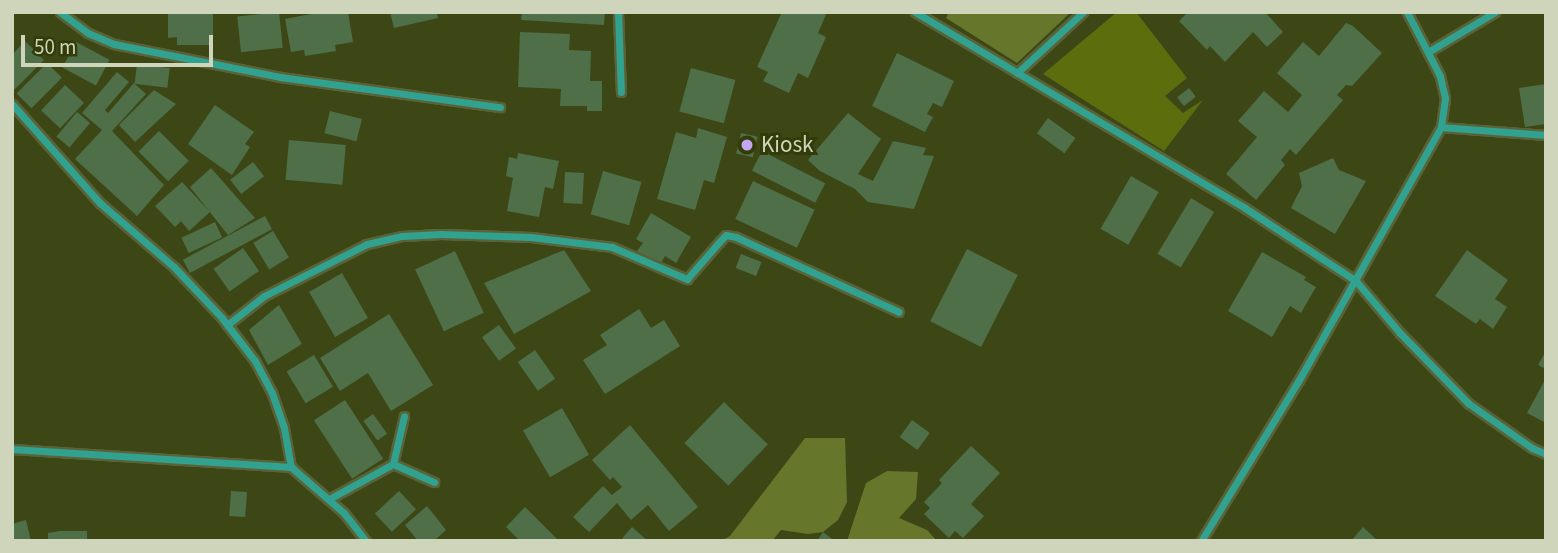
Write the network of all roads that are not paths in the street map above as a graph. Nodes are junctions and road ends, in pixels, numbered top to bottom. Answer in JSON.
{"nodes":[{"id":1,"x":60,"y":12,"type":"edge"},
{"id":2,"x":618,"y":12,"type":"edge"},
{"id":3,"x":915,"y":12,"type":"edge"},
{"id":4,"x":1083,"y":12,"type":"edge"},
{"id":5,"x":1407,"y":12,"type":"edge"},
{"id":6,"x":1495,"y":12,"type":"edge"},
{"id":7,"x":1428,"y":52,"type":"junction"},
{"id":8,"x":1017,"y":73,"type":"junction"},
{"id":9,"x":621,"y":92,"type":"dead end"},
{"id":10,"x":12,"y":104,"type":"edge"},
{"id":11,"x":500,"y":107,"type":"dead end"},
{"id":12,"x":1441,"y":127,"type":"junction"},
{"id":13,"x":1546,"y":135,"type":"edge"},
{"id":14,"x":1356,"y":281,"type":"junction"},
{"id":15,"x":899,"y":312,"type":"dead end"},
{"id":16,"x":227,"y":325,"type":"junction"},
{"id":17,"x":404,"y":416,"type":"dead end"},
{"id":18,"x":12,"y":449,"type":"edge"},
{"id":19,"x":1546,"y":454,"type":"edge"},
{"id":20,"x":393,"y":464,"type":"junction"},
{"id":21,"x":291,"y":467,"type":"junction"},
{"id":22,"x":434,"y":482,"type":"dead end"},
{"id":23,"x":329,"y":499,"type":"junction"},
{"id":24,"x":366,"y":541,"type":"edge"},
{"id":25,"x":1201,"y":541,"type":"edge"}],
"edges":[{"from":1,"to":11,"type":"street"},
{"from":2,"to":9,"type":"street"},
{"from":3,"to":8,"type":"street"},
{"from":4,"to":8,"type":"street"},
{"from":5,"to":7,"type":"street"},
{"from":6,"to":7,"type":"street"},
{"from":7,"to":12,"type":"street"},
{"from":8,"to":14,"type":"street"},
{"from":10,"to":16,"type":"street"},
{"from":12,"to":13,"type":"street"},
{"from":12,"to":14,"type":"street"},
{"from":14,"to":19,"type":"street"},
{"from":14,"to":25,"type":"street"},
{"from":15,"to":16,"type":"street"},
{"from":16,"to":21,"type":"street"},
{"from":17,"to":20,"type":"street"},
{"from":18,"to":21,"type":"street"},
{"from":20,"to":22,"type":"street"},
{"from":20,"to":23,"type":"street"},
{"from":21,"to":23,"type":"street"},
{"from":23,"to":24,"type":"street"}]}
